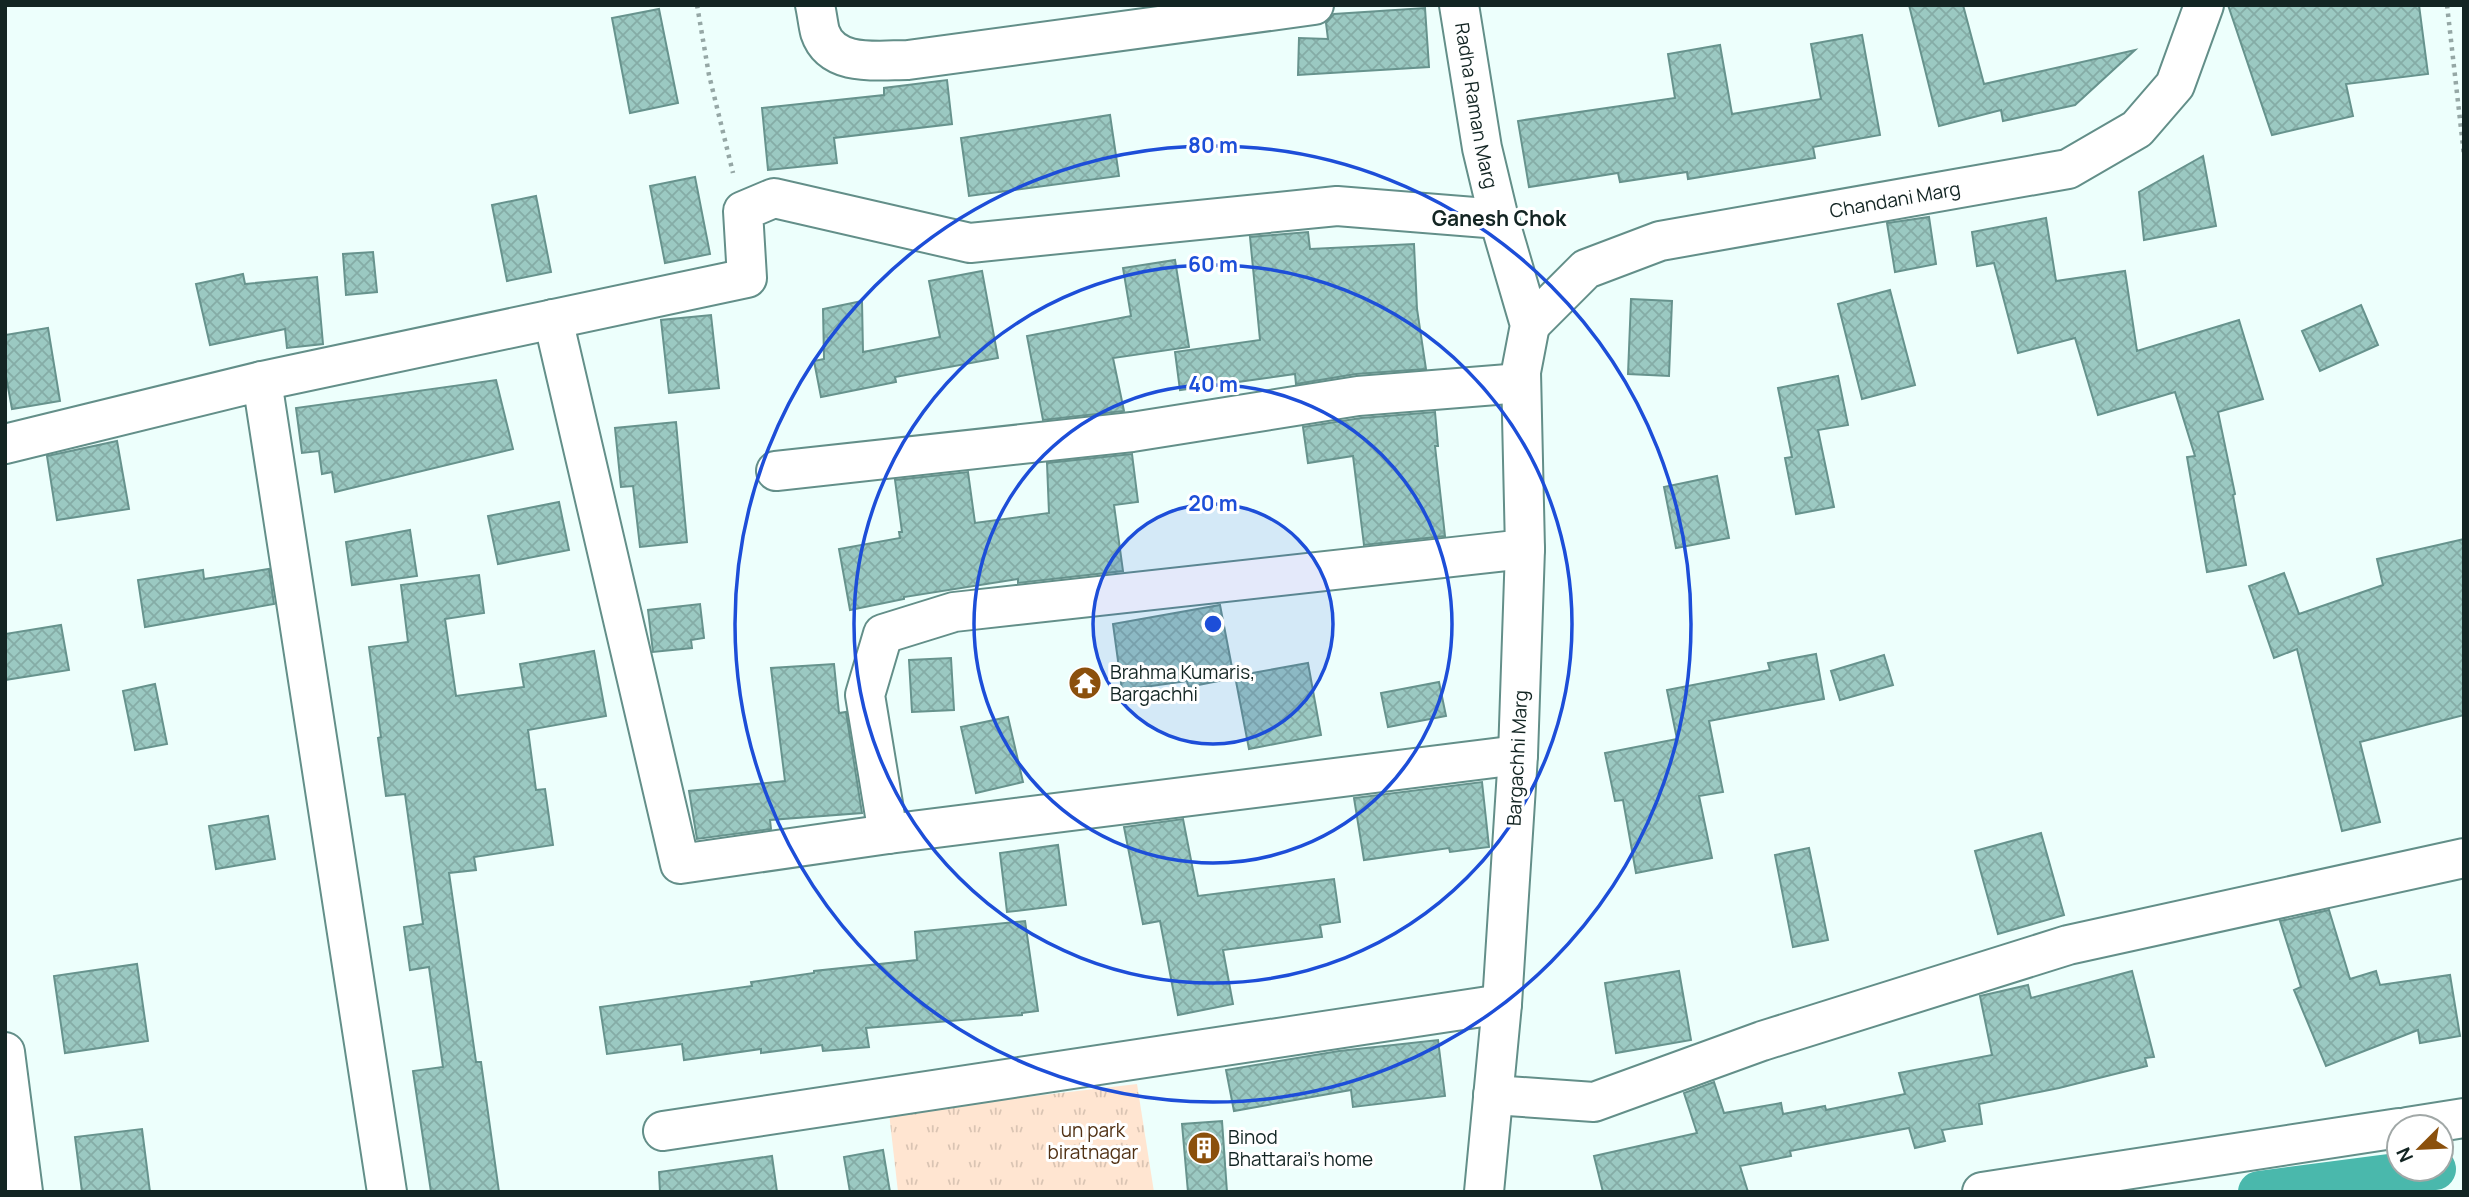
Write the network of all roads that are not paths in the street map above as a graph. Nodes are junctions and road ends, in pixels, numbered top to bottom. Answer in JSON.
{"nodes":[{"id":1,"x":815,"y":5,"type":"edge"},
{"id":2,"x":1314,"y":5,"type":"edge"},
{"id":3,"x":1459,"y":5,"type":"edge"},
{"id":4,"x":2204,"y":5,"type":"edge"},
{"id":5,"x":1499,"y":219,"type":"junction"},
{"id":6,"x":553,"y":319,"type":"junction"},
{"id":7,"x":1530,"y":325,"type":"junction"},
{"id":8,"x":262,"y":381,"type":"junction"},
{"id":9,"x":1521,"y":383,"type":"junction"},
{"id":10,"x":5,"y":444,"type":"edge"},
{"id":11,"x":776,"y":471,"type":"dead end"},
{"id":12,"x":1525,"y":549,"type":"junction"},
{"id":13,"x":1518,"y":755,"type":"junction"},
{"id":14,"x":888,"y":834,"type":"junction"},
{"id":15,"x":2464,"y":858,"type":"edge"},
{"id":16,"x":1502,"y":1004,"type":"junction"},
{"id":17,"x":5,"y":1052,"type":"edge"},
{"id":18,"x":1493,"y":1095,"type":"junction"},
{"id":19,"x":663,"y":1130,"type":"dead end"},
{"id":20,"x":2385,"y":1130,"type":"edge"},
{"id":21,"x":23,"y":1192,"type":"edge"},
{"id":22,"x":387,"y":1192,"type":"edge"},
{"id":23,"x":1484,"y":1192,"type":"edge"},
{"id":24,"x":1982,"y":1192,"type":"edge"}],
"edges":[{"from":1,"to":2,"type":"street"},
{"from":3,"to":5,"type":"street","name":"Radha Raman Marg"},
{"from":4,"to":7,"type":"street","name":"Chandani Marg"},
{"from":5,"to":6,"type":"street"},
{"from":5,"to":7,"type":"street","name":"Radha Raman Marg"},
{"from":6,"to":8,"type":"street"},
{"from":6,"to":14,"type":"street"},
{"from":7,"to":9,"type":"street","name":"Bargachhi Marg"},
{"from":8,"to":10,"type":"street"},
{"from":8,"to":22,"type":"street"},
{"from":9,"to":11,"type":"street"},
{"from":9,"to":12,"type":"street","name":"Bargachhi Marg"},
{"from":12,"to":13,"type":"street","name":"Bargachhi Marg"},
{"from":12,"to":14,"type":"street"},
{"from":13,"to":14,"type":"street"},
{"from":13,"to":16,"type":"street","name":"Bargachhi Marg"},
{"from":15,"to":18,"type":"street"},
{"from":16,"to":18,"type":"street","name":"Bargachhi Marg"},
{"from":16,"to":19,"type":"street"},
{"from":17,"to":21,"type":"street"},
{"from":18,"to":23,"type":"street","name":"Bargachhi Marg"},
{"from":20,"to":24,"type":"street"}]}
